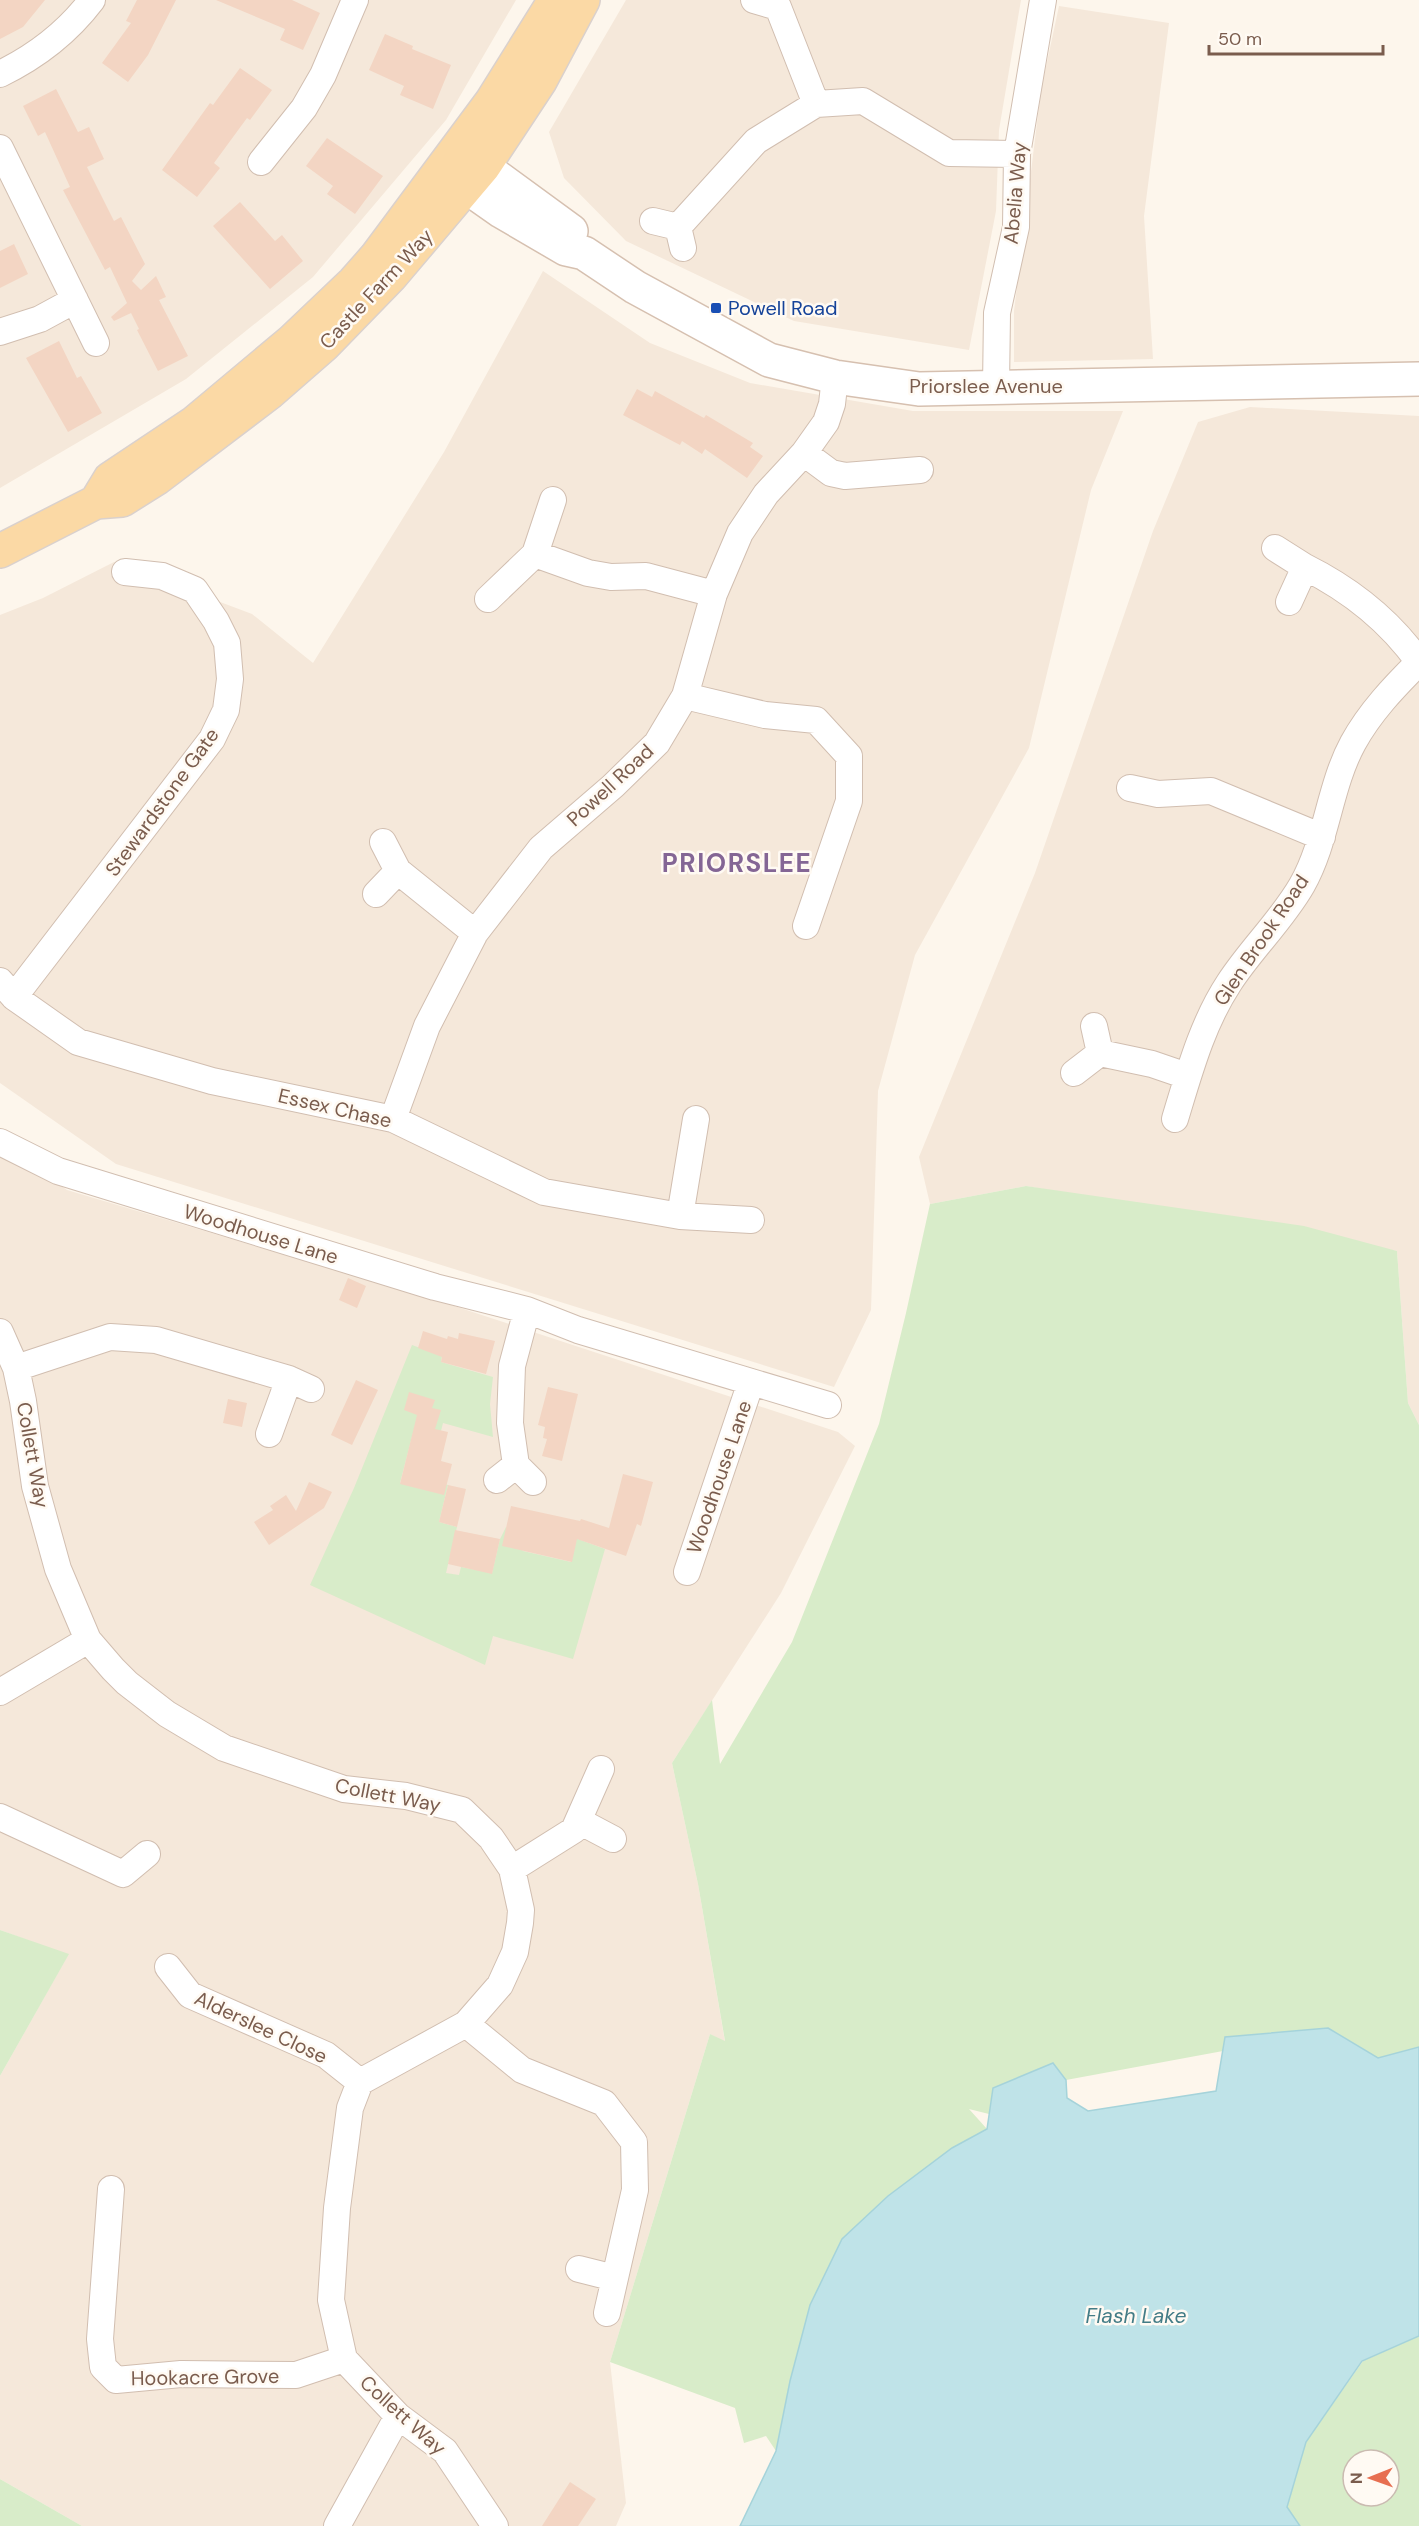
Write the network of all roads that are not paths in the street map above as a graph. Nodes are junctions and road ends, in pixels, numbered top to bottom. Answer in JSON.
{"nodes":[{"id":1,"x":92,"y":0,"type":"edge"},
{"id":2,"x":355,"y":0,"type":"edge"},
{"id":3,"x":555,"y":0,"type":"edge"},
{"id":4,"x":583,"y":0,"type":"edge"},
{"id":5,"x":754,"y":0,"type":"edge"},
{"id":6,"x":1043,"y":0,"type":"edge"},
{"id":7,"x":0,"y":74,"type":"edge"},
{"id":8,"x":816,"y":104,"type":"junction"},
{"id":9,"x":0,"y":148,"type":"edge"},
{"id":10,"x":1017,"y":154,"type":"junction"},
{"id":11,"x":261,"y":162,"type":"dead end"},
{"id":12,"x":463,"y":168,"type":"junction"},
{"id":13,"x":653,"y":221,"type":"dead end"},
{"id":14,"x":75,"y":300,"type":"junction"},
{"id":15,"x":0,"y":332,"type":"edge"},
{"id":16,"x":96,"y":343,"type":"dead end"},
{"id":17,"x":835,"y":378,"type":"junction"},
{"id":18,"x":1419,"y":380,"type":"edge"},
{"id":19,"x":996,"y":387,"type":"junction"},
{"id":20,"x":804,"y":453,"type":"junction"},
{"id":21,"x":920,"y":470,"type":"dead end"},
{"id":22,"x":553,"y":500,"type":"dead end"},
{"id":23,"x":1275,"y":548,"type":"dead end"},
{"id":24,"x":0,"y":551,"type":"edge"},
{"id":25,"x":535,"y":554,"type":"junction"},
{"id":26,"x":1305,"y":567,"type":"junction"},
{"id":27,"x":124,"y":572,"type":"dead end"},
{"id":28,"x":714,"y":594,"type":"junction"},
{"id":29,"x":488,"y":599,"type":"dead end"},
{"id":30,"x":1289,"y":602,"type":"dead end"},
{"id":31,"x":1419,"y":662,"type":"edge"},
{"id":32,"x":685,"y":696,"type":"junction"},
{"id":33,"x":1130,"y":788,"type":"dead end"},
{"id":34,"x":1322,"y":837,"type":"junction"},
{"id":35,"x":383,"y":842,"type":"dead end"},
{"id":36,"x":398,"y":871,"type":"junction"},
{"id":37,"x":376,"y":894,"type":"dead end"},
{"id":38,"x":806,"y":926,"type":"dead end"},
{"id":39,"x":475,"y":933,"type":"junction"},
{"id":40,"x":7,"y":989,"type":"edge"},
{"id":41,"x":1094,"y":1026,"type":"dead end"},
{"id":42,"x":1100,"y":1053,"type":"junction"},
{"id":43,"x":1074,"y":1072,"type":"dead end"},
{"id":44,"x":1187,"y":1076,"type":"junction"},
{"id":45,"x":393,"y":1119,"type":"junction"},
{"id":46,"x":696,"y":1119,"type":"dead end"},
{"id":47,"x":1175,"y":1119,"type":"dead end"},
{"id":48,"x":0,"y":1142,"type":"edge"},
{"id":49,"x":680,"y":1216,"type":"junction"},
{"id":50,"x":751,"y":1220,"type":"dead end"},
{"id":51,"x":527,"y":1310,"type":"junction"},
{"id":52,"x":0,"y":1332,"type":"edge"},
{"id":53,"x":16,"y":1368,"type":"junction"},
{"id":54,"x":751,"y":1382,"type":"junction"},
{"id":55,"x":828,"y":1405,"type":"dead end"},
{"id":56,"x":269,"y":1434,"type":"dead end"},
{"id":57,"x":515,"y":1475,"type":"dead end"},
{"id":58,"x":687,"y":1572,"type":"dead end"},
{"id":59,"x":87,"y":1640,"type":"junction"},
{"id":60,"x":0,"y":1692,"type":"edge"},
{"id":61,"x":601,"y":1769,"type":"dead end"},
{"id":62,"x":0,"y":1817,"type":"edge"},
{"id":63,"x":579,"y":1821,"type":"junction"},
{"id":64,"x":613,"y":1839,"type":"dead end"},
{"id":65,"x":147,"y":1854,"type":"dead end"},
{"id":66,"x":512,"y":1869,"type":"junction"},
{"id":67,"x":168,"y":1967,"type":"dead end"},
{"id":68,"x":466,"y":2024,"type":"junction"},
{"id":69,"x":360,"y":2082,"type":"junction"},
{"id":70,"x":111,"y":2189,"type":"dead end"},
{"id":71,"x":579,"y":2269,"type":"dead end"},
{"id":72,"x":615,"y":2278,"type":"junction"},
{"id":73,"x":607,"y":2313,"type":"dead end"},
{"id":74,"x":344,"y":2359,"type":"junction"},
{"id":75,"x":398,"y":2416,"type":"junction"},
{"id":76,"x":337,"y":2526,"type":"edge"},
{"id":77,"x":495,"y":2526,"type":"edge"}],
"edges":[{"from":1,"to":7,"type":"street"},
{"from":2,"to":11,"type":"street"},
{"from":3,"to":12,"type":"main road","name":"Castle Farm Way"},
{"from":4,"to":12,"type":"main road","name":"Castle Farm Way"},
{"from":5,"to":8,"type":"street"},
{"from":6,"to":10,"type":"street","name":"Abelia Way"},
{"from":8,"to":10,"type":"street"},
{"from":8,"to":13,"type":"street"},
{"from":9,"to":14,"type":"street"},
{"from":10,"to":19,"type":"street","name":"Abelia Way"},
{"from":12,"to":17,"type":"street","name":"Priorslee Avenue"},
{"from":12,"to":24,"type":"main road","name":"Castle Farm Way"},
{"from":14,"to":15,"type":"street"},
{"from":14,"to":16,"type":"street"},
{"from":17,"to":19,"type":"street","name":"Priorslee Avenue"},
{"from":17,"to":20,"type":"street","name":"Powell Road"},
{"from":18,"to":19,"type":"street","name":"Priorslee Avenue"},
{"from":20,"to":21,"type":"street"},
{"from":20,"to":28,"type":"street","name":"Powell Road"},
{"from":22,"to":25,"type":"street"},
{"from":23,"to":26,"type":"street","name":"Glen Brook Road"},
{"from":25,"to":28,"type":"street"},
{"from":25,"to":29,"type":"street"},
{"from":26,"to":30,"type":"street"},
{"from":26,"to":31,"type":"street","name":"Glen Brook Road"},
{"from":27,"to":40,"type":"street","name":"Stewardstone Gate"},
{"from":28,"to":32,"type":"street","name":"Powell Road"},
{"from":31,"to":34,"type":"street","name":"Glen Brook Road"},
{"from":32,"to":38,"type":"street"},
{"from":32,"to":39,"type":"street","name":"Powell Road"},
{"from":33,"to":34,"type":"street"},
{"from":34,"to":44,"type":"street","name":"Glen Brook Road"},
{"from":35,"to":36,"type":"street"},
{"from":36,"to":37,"type":"street"},
{"from":36,"to":39,"type":"street"},
{"from":39,"to":45,"type":"street","name":"Powell Road"},
{"from":40,"to":45,"type":"street","name":"Essex Chase"},
{"from":41,"to":42,"type":"street"},
{"from":42,"to":43,"type":"street"},
{"from":42,"to":44,"type":"street"},
{"from":44,"to":47,"type":"street","name":"Glen Brook Road"},
{"from":45,"to":49,"type":"street","name":"Essex Chase"},
{"from":46,"to":49,"type":"street"},
{"from":48,"to":51,"type":"street","name":"Woodhouse Lane"},
{"from":49,"to":50,"type":"street","name":"Essex Chase"},
{"from":51,"to":54,"type":"street","name":"Woodhouse Lane"},
{"from":51,"to":57,"type":"street"},
{"from":52,"to":53,"type":"street","name":"Collett Way"},
{"from":53,"to":56,"type":"street"},
{"from":53,"to":59,"type":"street","name":"Collett Way"},
{"from":54,"to":55,"type":"street","name":"Woodhouse Lane"},
{"from":54,"to":58,"type":"street","name":"Woodhouse Lane"},
{"from":59,"to":60,"type":"street"},
{"from":59,"to":66,"type":"street","name":"Collett Way"},
{"from":61,"to":63,"type":"street"},
{"from":62,"to":65,"type":"street"},
{"from":63,"to":64,"type":"street"},
{"from":63,"to":66,"type":"street"},
{"from":66,"to":68,"type":"street","name":"Collett Way"},
{"from":67,"to":69,"type":"street","name":"Alderslee Close"},
{"from":68,"to":69,"type":"street","name":"Collett Way"},
{"from":68,"to":72,"type":"street"},
{"from":69,"to":74,"type":"street","name":"Collett Way"},
{"from":70,"to":74,"type":"street","name":"Hookacre Grove"},
{"from":71,"to":72,"type":"street"},
{"from":72,"to":73,"type":"street"},
{"from":74,"to":75,"type":"street","name":"Collett Way"},
{"from":75,"to":76,"type":"street"},
{"from":75,"to":77,"type":"street","name":"Collett Way"}]}
